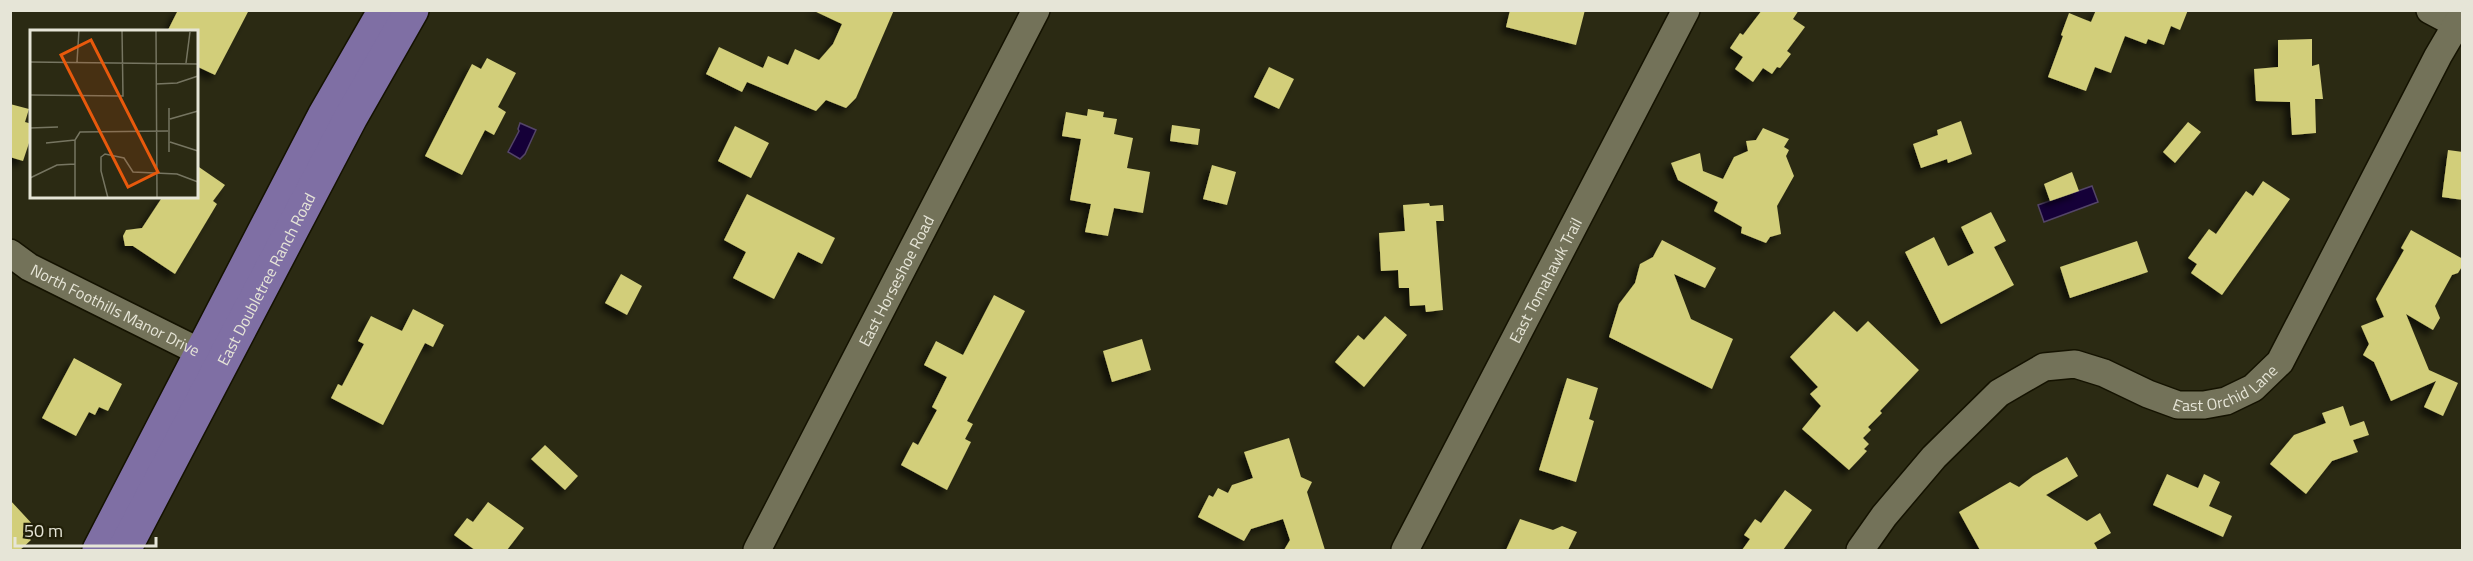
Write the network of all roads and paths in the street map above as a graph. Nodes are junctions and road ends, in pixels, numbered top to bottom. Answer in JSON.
{"nodes":[{"id":1,"x":385,"y":10,"type":"edge"},
{"id":2,"x":412,"y":10,"type":"edge"},
{"id":3,"x":1036,"y":10,"type":"edge"},
{"id":4,"x":1686,"y":10,"type":"edge"},
{"id":5,"x":2430,"y":10,"type":"edge"},
{"id":6,"x":2461,"y":22,"type":"edge"},
{"id":7,"x":10,"y":253,"type":"edge"},
{"id":8,"x":212,"y":358,"type":"junction"},
{"id":9,"x":99,"y":550,"type":"edge"},
{"id":10,"x":124,"y":550,"type":"edge"},
{"id":11,"x":757,"y":550,"type":"edge"},
{"id":12,"x":1405,"y":550,"type":"edge"},
{"id":13,"x":1860,"y":550,"type":"edge"}],
"edges":[{"from":1,"to":8,"type":"main road","name":"East Doubletree Ranch Road"},
{"from":2,"to":8,"type":"main road","name":"East Doubletree Ranch Road"},
{"from":3,"to":11,"type":"street","name":"East Horseshoe Road"},
{"from":4,"to":12,"type":"street","name":"East Tomahawk Trail"},
{"from":5,"to":6,"type":"street"},
{"from":6,"to":13,"type":"street","name":"East Orchid Lane"},
{"from":7,"to":8,"type":"street","name":"North Foothills Manor Drive"},
{"from":8,"to":9,"type":"main road","name":"East Doubletree Ranch Road"},
{"from":8,"to":10,"type":"main road","name":"East Doubletree Ranch Road"}]}
